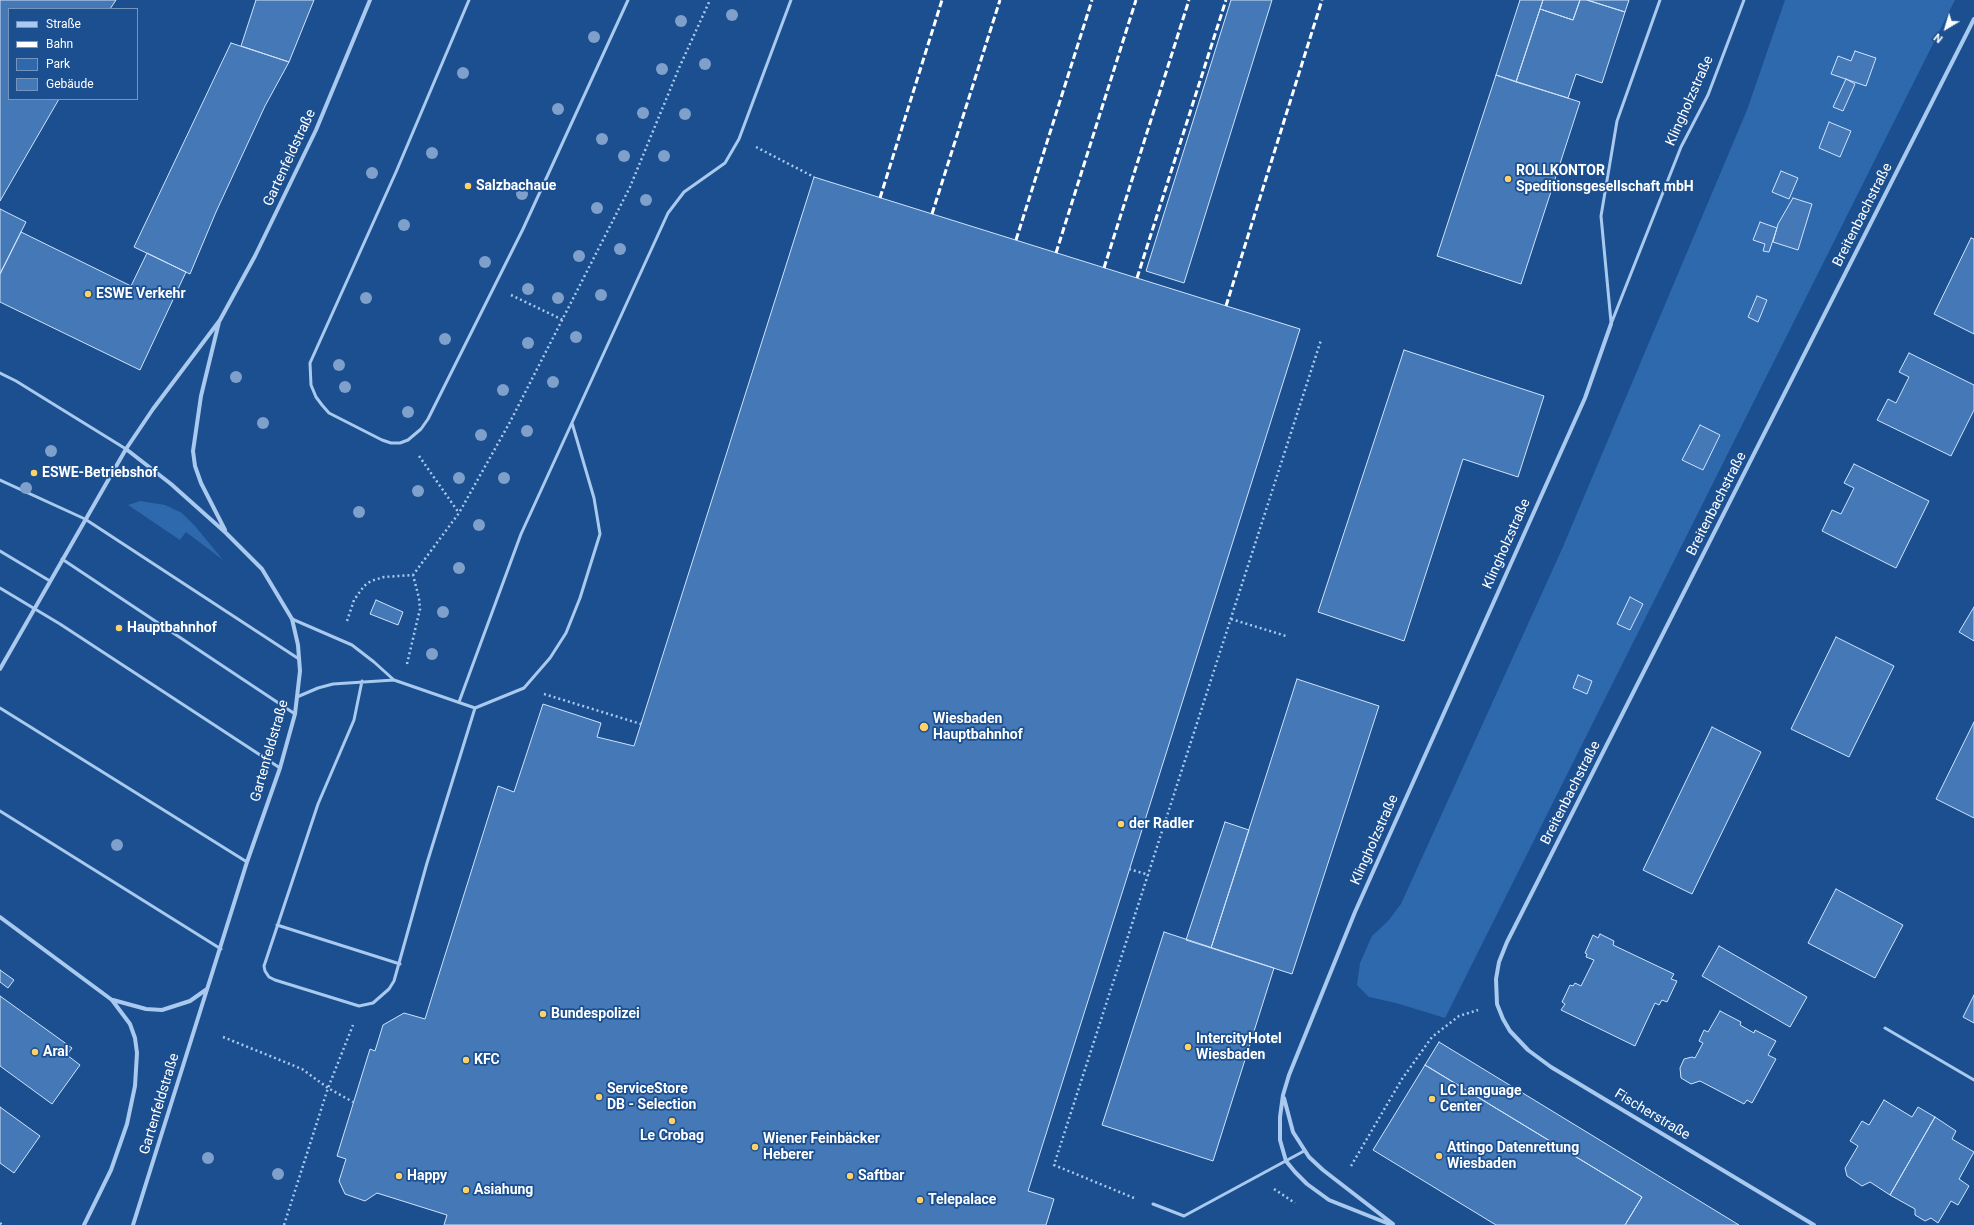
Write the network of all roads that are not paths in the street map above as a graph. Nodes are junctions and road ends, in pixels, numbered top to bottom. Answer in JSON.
{"nodes":[{"id":1,"x":370,"y":0,"type":"edge"},
{"id":2,"x":469,"y":0,"type":"edge"},
{"id":3,"x":628,"y":0,"type":"edge"},
{"id":4,"x":792,"y":0,"type":"edge"},
{"id":5,"x":1660,"y":0,"type":"edge"},
{"id":6,"x":1744,"y":0,"type":"edge"},
{"id":7,"x":1974,"y":19,"type":"edge"},
{"id":8,"x":220,"y":320,"type":"junction"},
{"id":9,"x":1611,"y":324,"type":"junction"},
{"id":10,"x":0,"y":373,"type":"edge"},
{"id":11,"x":572,"y":422,"type":"junction"},
{"id":12,"x":126,"y":449,"type":"junction"},
{"id":13,"x":0,"y":480,"type":"edge"},
{"id":14,"x":85,"y":519,"type":"junction"},
{"id":15,"x":226,"y":533,"type":"junction"},
{"id":16,"x":0,"y":551,"type":"edge"},
{"id":17,"x":62,"y":559,"type":"junction"},
{"id":18,"x":50,"y":581,"type":"junction"},
{"id":19,"x":0,"y":588,"type":"edge"},
{"id":20,"x":34,"y":608,"type":"junction"},
{"id":21,"x":292,"y":619,"type":"junction"},
{"id":22,"x":299,"y":659,"type":"junction"},
{"id":23,"x":0,"y":669,"type":"edge"},
{"id":24,"x":394,"y":680,"type":"junction"},
{"id":25,"x":362,"y":681,"type":"junction"},
{"id":26,"x":297,"y":698,"type":"junction"},
{"id":27,"x":459,"y":702,"type":"junction"},
{"id":28,"x":0,"y":708,"type":"edge"},
{"id":29,"x":475,"y":708,"type":"junction"},
{"id":30,"x":295,"y":714,"type":"junction"},
{"id":31,"x":280,"y":768,"type":"junction"},
{"id":32,"x":0,"y":811,"type":"edge"},
{"id":33,"x":247,"y":862,"type":"junction"},
{"id":34,"x":0,"y":917,"type":"edge"},
{"id":35,"x":277,"y":925,"type":"junction"},
{"id":36,"x":221,"y":948,"type":"junction"},
{"id":37,"x":400,"y":964,"type":"junction"},
{"id":38,"x":206,"y":989,"type":"junction"},
{"id":39,"x":112,"y":1000,"type":"junction"},
{"id":40,"x":1497,"y":1004,"type":"joint"},
{"id":41,"x":1885,"y":1028,"type":"dead end"},
{"id":42,"x":1974,"y":1080,"type":"edge"},
{"id":43,"x":1283,"y":1095,"type":"junction"},
{"id":44,"x":1304,"y":1151,"type":"junction"},
{"id":45,"x":1286,"y":1161,"type":"junction"},
{"id":46,"x":1153,"y":1204,"type":"road end"},
{"id":47,"x":84,"y":1225,"type":"edge"},
{"id":48,"x":133,"y":1225,"type":"edge"},
{"id":49,"x":1394,"y":1225,"type":"edge"},
{"id":50,"x":1814,"y":1225,"type":"edge"}],
"edges":[{"from":1,"to":8,"type":"street","name":"Gartenfeldstraße"},
{"from":2,"to":3,"type":"lane"},
{"from":4,"to":11,"type":"lane"},
{"from":5,"to":9,"type":"lane"},
{"from":6,"to":9,"type":"lane","name":"Klingholzstraße"},
{"from":7,"to":40,"type":"street","name":"Breitenbachstraße"},
{"from":8,"to":12,"type":"street","name":"Gartenfeldstraße"},
{"from":8,"to":15,"type":"street","name":"Gartenfeldstraße"},
{"from":9,"to":43,"type":"street","name":"Klingholzstraße"},
{"from":10,"to":12,"type":"lane"},
{"from":11,"to":27,"type":"lane"},
{"from":11,"to":29,"type":"lane"},
{"from":12,"to":14,"type":"street","name":"Gartenfeldstraße"},
{"from":12,"to":15,"type":"street","name":"Gartenfeldstraße"},
{"from":13,"to":14,"type":"lane"},
{"from":14,"to":17,"type":"street","name":"Gartenfeldstraße"},
{"from":14,"to":22,"type":"lane"},
{"from":15,"to":21,"type":"street","name":"Gartenfeldstraße"},
{"from":16,"to":18,"type":"lane"},
{"from":17,"to":18,"type":"street","name":"Gartenfeldstraße"},
{"from":17,"to":30,"type":"lane"},
{"from":18,"to":20,"type":"street","name":"Gartenfeldstraße"},
{"from":19,"to":20,"type":"lane"},
{"from":20,"to":23,"type":"street","name":"Gartenfeldstraße"},
{"from":20,"to":31,"type":"lane"},
{"from":21,"to":22,"type":"street","name":"Gartenfeldstraße"},
{"from":21,"to":24,"type":"lane"},
{"from":22,"to":26,"type":"street","name":"Gartenfeldstraße"},
{"from":24,"to":25,"type":"lane"},
{"from":24,"to":27,"type":"lane"},
{"from":25,"to":26,"type":"lane"},
{"from":25,"to":35,"type":"lane"},
{"from":26,"to":30,"type":"street","name":"Gartenfeldstraße"},
{"from":27,"to":29,"type":"lane"},
{"from":28,"to":33,"type":"lane"},
{"from":29,"to":37,"type":"lane"},
{"from":30,"to":31,"type":"street","name":"Gartenfeldstraße"},
{"from":31,"to":33,"type":"street","name":"Gartenfeldstraße"},
{"from":32,"to":36,"type":"lane"},
{"from":33,"to":36,"type":"street","name":"Gartenfeldstraße"},
{"from":34,"to":39,"type":"street","name":"Gartenfeldstraße"},
{"from":35,"to":37,"type":"lane"},
{"from":35,"to":37,"type":"lane"},
{"from":36,"to":38,"type":"street","name":"Gartenfeldstraße"},
{"from":38,"to":39,"type":"street","name":"Gartenfeldstraße"},
{"from":38,"to":48,"type":"street","name":"Gartenfeldstraße"},
{"from":39,"to":47,"type":"street","name":"Gartenfeldstraße"},
{"from":40,"to":50,"type":"street","name":"Fischerstraße"},
{"from":41,"to":42,"type":"lane"},
{"from":43,"to":44,"type":"street","name":"Klingholzstraße"},
{"from":43,"to":45,"type":"street","name":"Klingholzstraße"},
{"from":44,"to":45,"type":"lane"},
{"from":44,"to":49,"type":"street","name":"Klingholzstraße"},
{"from":45,"to":46,"type":"lane"},
{"from":45,"to":49,"type":"street","name":"Klingholzstraße"}]}
